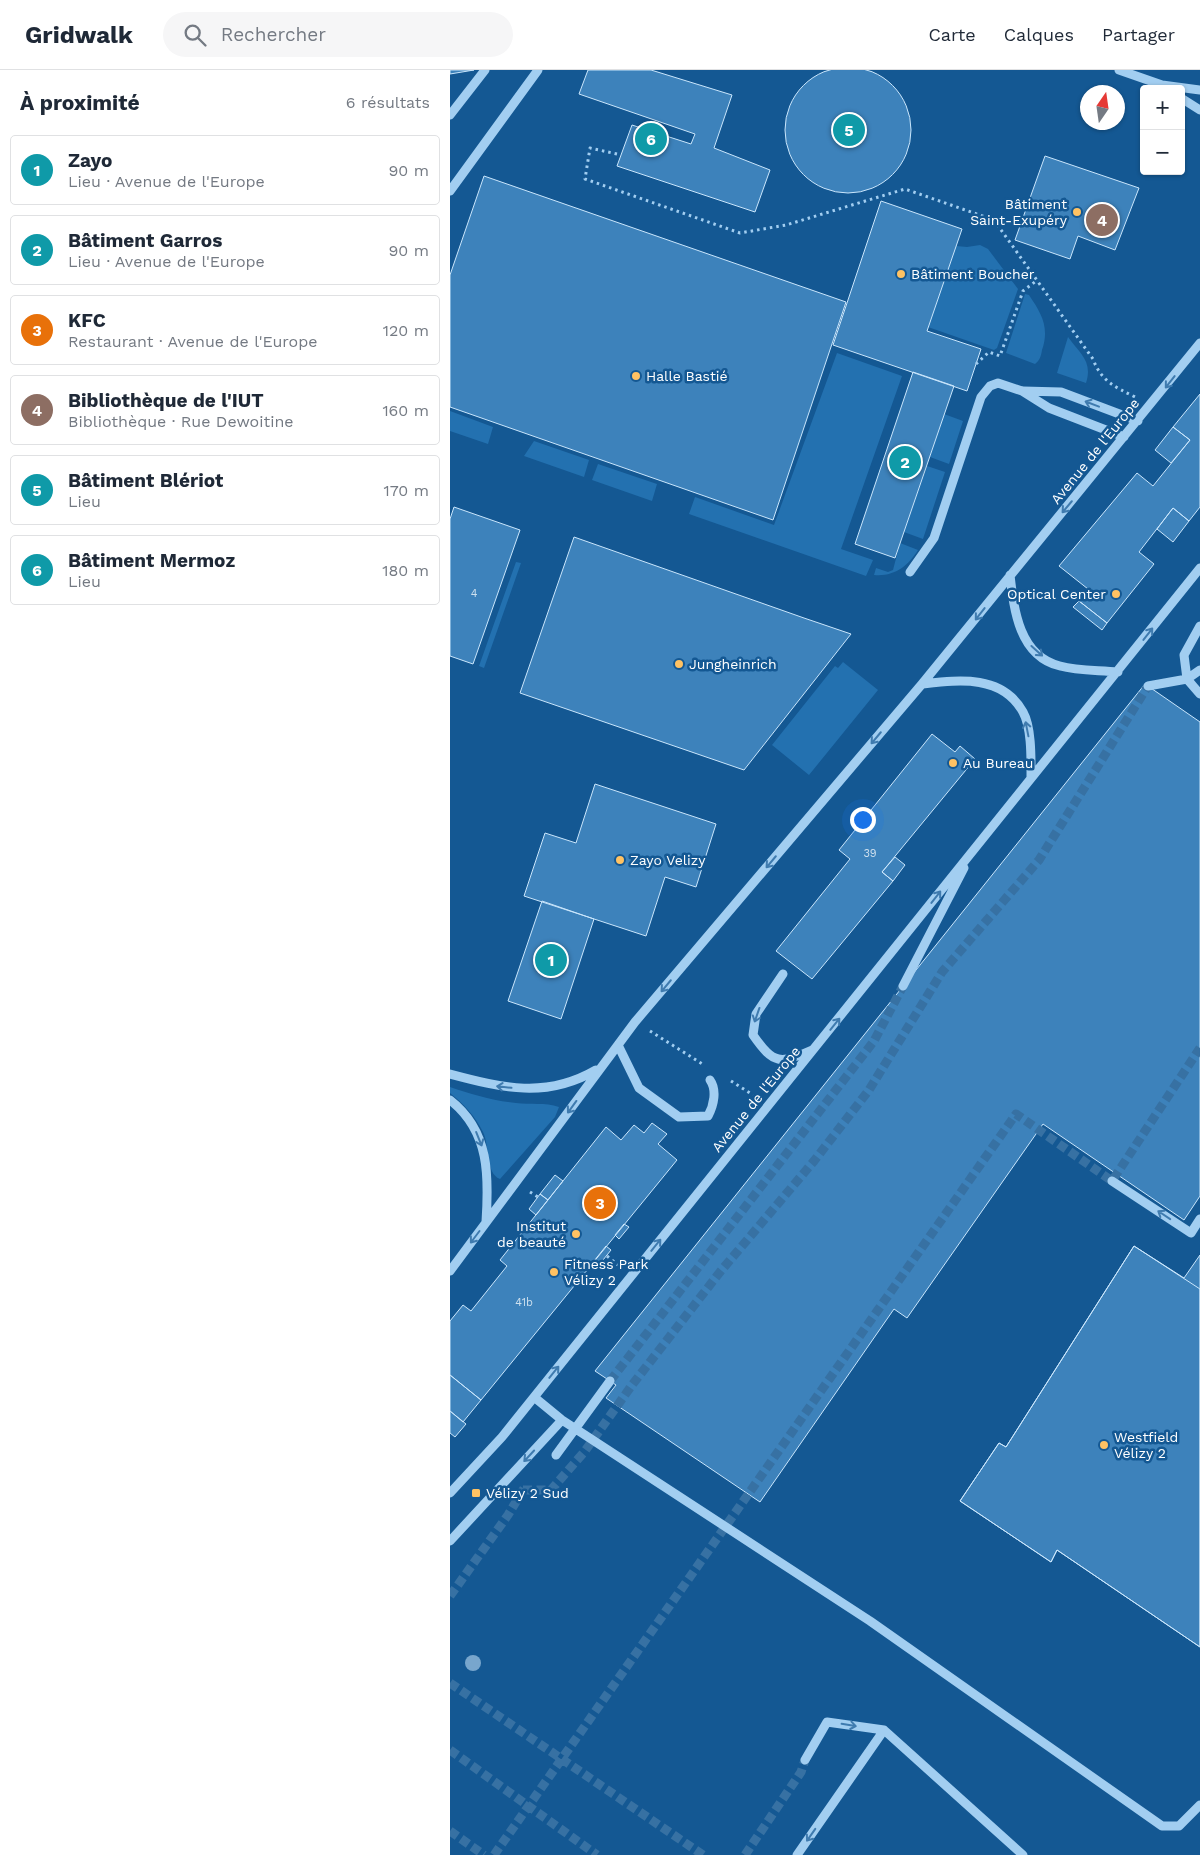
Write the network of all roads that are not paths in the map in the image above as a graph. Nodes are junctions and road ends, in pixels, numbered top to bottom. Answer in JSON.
{"nodes":[{"id":1,"x":485,"y":70,"type":"edge"},
{"id":2,"x":538,"y":70,"type":"edge"},
{"id":3,"x":1119,"y":70,"type":"edge"},
{"id":4,"x":1160,"y":85,"type":"edge"},
{"id":5,"x":1185,"y":89,"type":"edge"},
{"id":6,"x":1200,"y":90,"type":"edge"},
{"id":7,"x":1185,"y":101,"type":"edge"},
{"id":8,"x":1200,"y":110,"type":"edge"},
{"id":9,"x":450,"y":115,"type":"edge"},
{"id":10,"x":450,"y":191,"type":"edge"},
{"id":11,"x":1200,"y":343,"type":"edge"},
{"id":12,"x":1022,"y":391,"type":"junction"},
{"id":13,"x":1138,"y":421,"type":"junction"},
{"id":14,"x":1124,"y":437,"type":"junction"},
{"id":15,"x":1200,"y":568,"type":"edge"},
{"id":16,"x":910,"y":572,"type":"dead end"},
{"id":17,"x":1010,"y":575,"type":"junction"},
{"id":18,"x":1200,"y":626,"type":"edge"},
{"id":19,"x":1200,"y":670,"type":"edge"},
{"id":20,"x":1118,"y":672,"type":"junction"},
{"id":21,"x":1187,"y":679,"type":"junction"},
{"id":22,"x":922,"y":684,"type":"junction"},
{"id":23,"x":1148,"y":686,"type":"dead end"},
{"id":24,"x":1200,"y":694,"type":"edge"},
{"id":25,"x":1031,"y":778,"type":"junction"},
{"id":26,"x":974,"y":849,"type":"junction"},
{"id":27,"x":783,"y":974,"type":"dead end"},
{"id":28,"x":903,"y":986,"type":"tunnel mouth"},
{"id":29,"x":618,"y":1045,"type":"junction"},
{"id":30,"x":815,"y":1049,"type":"junction"},
{"id":31,"x":601,"y":1068,"type":"junction"},
{"id":32,"x":450,"y":1074,"type":"edge"},
{"id":33,"x":710,"y":1080,"type":"dead end"},
{"id":34,"x":450,"y":1100,"type":"edge"},
{"id":35,"x":1112,"y":1181,"type":"dead end"},
{"id":36,"x":1200,"y":1219,"type":"edge"},
{"id":37,"x":486,"y":1222,"type":"junction"},
{"id":38,"x":450,"y":1271,"type":"edge"},
{"id":39,"x":610,"y":1381,"type":"tunnel mouth"},
{"id":40,"x":534,"y":1398,"type":"junction"},
{"id":41,"x":562,"y":1420,"type":"junction"},
{"id":42,"x":576,"y":1429,"type":"junction"},
{"id":43,"x":556,"y":1455,"type":"dead end"},
{"id":44,"x":450,"y":1493,"type":"edge"},
{"id":45,"x":450,"y":1541,"type":"edge"},
{"id":46,"x":884,"y":1730,"type":"junction"},
{"id":47,"x":805,"y":1760,"type":"tunnel mouth"},
{"id":48,"x":1200,"y":1805,"type":"edge"},
{"id":49,"x":798,"y":1855,"type":"edge"},
{"id":50,"x":1023,"y":1855,"type":"edge"}],
"edges":[{"from":1,"to":9,"type":"street"},
{"from":2,"to":10,"type":"street"},
{"from":3,"to":4,"type":"street"},
{"from":5,"to":6,"type":"street"},
{"from":7,"to":8,"type":"street"},
{"from":11,"to":13,"type":"street","name":"Avenue de l'Europe","one_way":true},
{"from":13,"to":12,"type":"street","one_way":true},
{"from":12,"to":14,"type":"street"},
{"from":12,"to":16,"type":"street"},
{"from":13,"to":14,"type":"street","name":"Avenue de l'Europe"},
{"from":14,"to":17,"type":"street","name":"Avenue de l'Europe","one_way":true},
{"from":20,"to":15,"type":"street","name":"Avenue de l'Europe","one_way":true},
{"from":17,"to":20,"type":"street","one_way":true},
{"from":17,"to":22,"type":"street","name":"Avenue de l'Europe","one_way":true},
{"from":18,"to":21,"type":"street"},
{"from":19,"to":21,"type":"street"},
{"from":20,"to":25,"type":"street","name":"Avenue de l'Europe"},
{"from":21,"to":23,"type":"street"},
{"from":21,"to":24,"type":"street"},
{"from":25,"to":22,"type":"street","one_way":true},
{"from":22,"to":29,"type":"street","name":"Avenue de l'Europe","one_way":true},
{"from":25,"to":26,"type":"street","name":"Avenue de l'Europe"},
{"from":26,"to":28,"type":"street"},
{"from":30,"to":26,"type":"street","name":"Avenue de l'Europe","one_way":true},
{"from":27,"to":30,"type":"street","one_way":true},
{"from":29,"to":31,"type":"street","name":"Avenue de l'Europe"},
{"from":29,"to":33,"type":"street"},
{"from":40,"to":30,"type":"street","name":"Avenue de l'Europe","one_way":true},
{"from":31,"to":32,"type":"street","one_way":true},
{"from":31,"to":37,"type":"street","name":"Avenue de l'Europe","one_way":true},
{"from":34,"to":37,"type":"street","one_way":true},
{"from":36,"to":35,"type":"street","one_way":true},
{"from":37,"to":38,"type":"street","name":"Avenue de l'Europe","one_way":true},
{"from":39,"to":42,"type":"street"},
{"from":40,"to":41,"type":"street"},
{"from":40,"to":44,"type":"street","name":"Avenue de l'Europe"},
{"from":41,"to":42,"type":"street"},
{"from":41,"to":45,"type":"street","one_way":true},
{"from":42,"to":43,"type":"street"},
{"from":42,"to":48,"type":"street"},
{"from":47,"to":46,"type":"street","one_way":true},
{"from":46,"to":49,"type":"street","one_way":true},
{"from":46,"to":50,"type":"street"}]}
